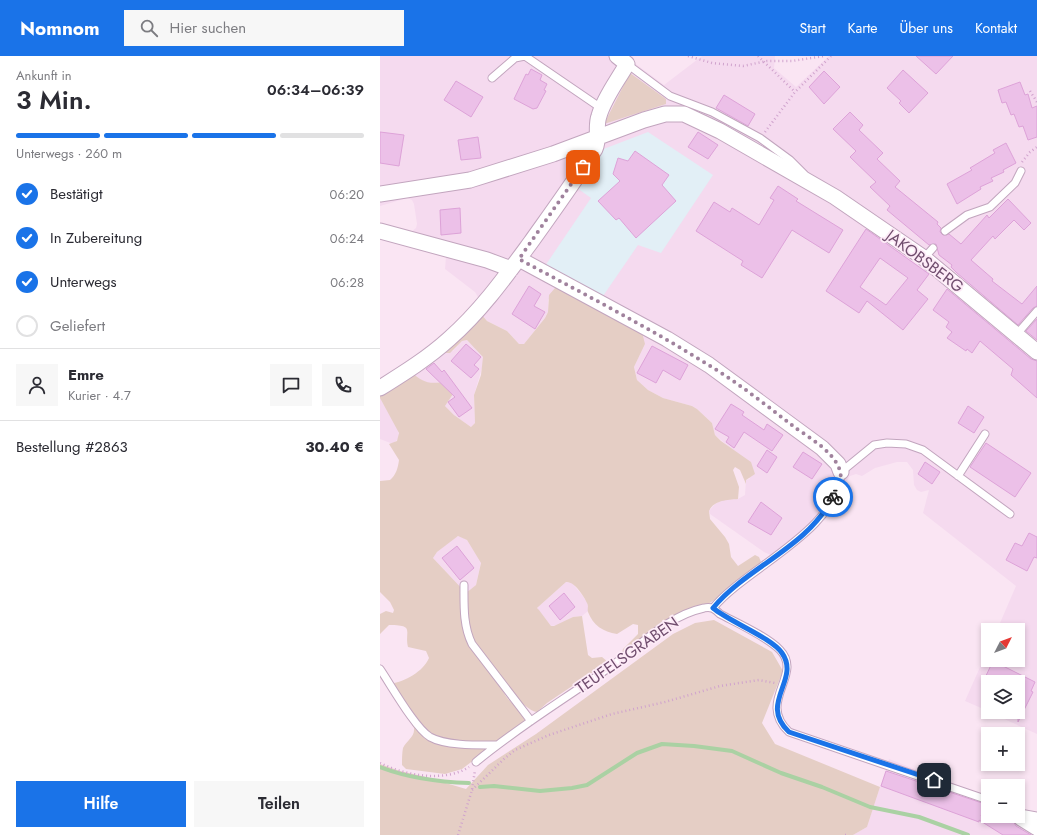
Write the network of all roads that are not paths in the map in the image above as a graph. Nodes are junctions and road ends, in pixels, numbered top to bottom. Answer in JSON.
{"nodes":[{"id":1,"x":622,"y":60,"type":"edge"},
{"id":2,"x":492,"y":78,"type":"dead end"},
{"id":3,"x":601,"y":108,"type":"junction"},
{"id":4,"x":598,"y":138,"type":"junction"},
{"id":5,"x":1020,"y":171,"type":"road end"},
{"id":6,"x":807,"y":179,"type":"junction"},
{"id":7,"x":380,"y":194,"type":"edge"},
{"id":8,"x":380,"y":231,"type":"edge"},
{"id":9,"x":945,"y":231,"type":"dead end"},
{"id":10,"x":515,"y":264,"type":"junction"},
{"id":11,"x":1037,"y":311,"type":"edge"},
{"id":12,"x":1017,"y":334,"type":"junction"},
{"id":13,"x":1037,"y":352,"type":"edge"},
{"id":14,"x":380,"y":388,"type":"edge"},
{"id":15,"x":985,"y":434,"type":"dead end"},
{"id":16,"x":841,"y":472,"type":"junction"},
{"id":17,"x":958,"y":476,"type":"junction"},
{"id":18,"x":1010,"y":514,"type":"dead end"},
{"id":19,"x":464,"y":585,"type":"dead end"},
{"id":20,"x":713,"y":608,"type":"junction"},
{"id":21,"x":380,"y":669,"type":"edge"},
{"id":22,"x":531,"y":721,"type":"junction"},
{"id":23,"x":497,"y":744,"type":"junction"},
{"id":24,"x":476,"y":762,"type":"road end"},
{"id":25,"x":981,"y":798,"type":"edge"},
{"id":26,"x":1025,"y":815,"type":"edge"},
{"id":27,"x":1037,"y":816,"type":"edge"},
{"id":28,"x":1025,"y":819,"type":"edge"},
{"id":29,"x":1037,"y":828,"type":"edge"}],
"edges":[{"from":1,"to":3,"type":"street"},
{"from":1,"to":6,"type":"lane"},
{"from":2,"to":3,"type":"lane"},
{"from":3,"to":4,"type":"street"},
{"from":4,"to":6,"type":"street","name":"JAKOBSBERG"},
{"from":4,"to":7,"type":"street","name":"JAKOBSBERG"},
{"from":4,"to":10,"type":"street"},
{"from":5,"to":9,"type":"lane"},
{"from":6,"to":12,"type":"street","name":"JAKOBSBERG"},
{"from":8,"to":10,"type":"street"},
{"from":10,"to":14,"type":"street"},
{"from":10,"to":16,"type":"street"},
{"from":11,"to":12,"type":"lane"},
{"from":12,"to":13,"type":"street","name":"JAKOBSBERG"},
{"from":15,"to":17,"type":"lane"},
{"from":16,"to":17,"type":"lane"},
{"from":16,"to":20,"type":"lane"},
{"from":17,"to":18,"type":"lane"},
{"from":19,"to":22,"type":"lane"},
{"from":20,"to":22,"type":"lane","name":"TEUFELSGRABEN"},
{"from":20,"to":25,"type":"lane"},
{"from":21,"to":23,"type":"lane"},
{"from":22,"to":23,"type":"lane","name":"TEUFELSGRABEN"},
{"from":23,"to":24,"type":"lane","name":"TEUFELSGRABEN"},
{"from":26,"to":27,"type":"lane"},
{"from":28,"to":29,"type":"street"}]}
